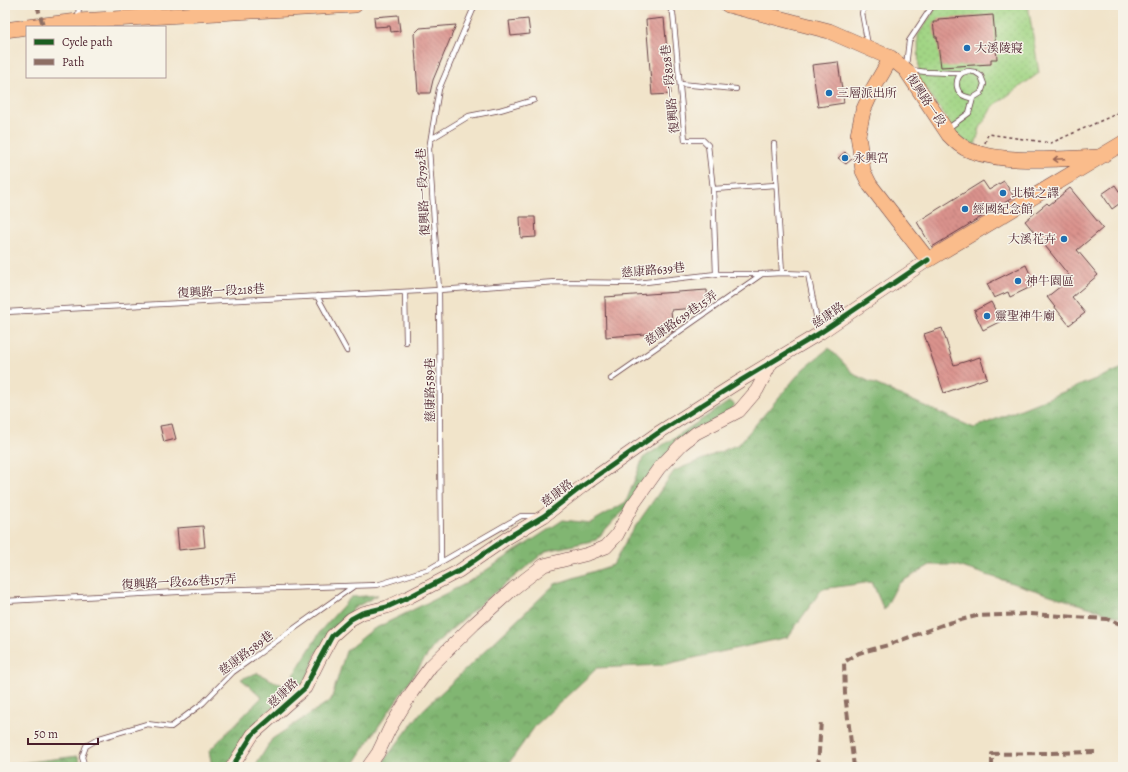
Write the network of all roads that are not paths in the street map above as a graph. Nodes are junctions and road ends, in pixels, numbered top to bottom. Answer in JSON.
{"nodes":[{"id":1,"x":79,"y":5,"type":"edge"},
{"id":2,"x":355,"y":5,"type":"edge"},
{"id":3,"x":475,"y":5,"type":"edge"},
{"id":4,"x":667,"y":5,"type":"edge"},
{"id":5,"x":728,"y":5,"type":"edge"},
{"id":6,"x":865,"y":5,"type":"edge"},
{"id":7,"x":933,"y":5,"type":"edge"},
{"id":8,"x":78,"y":21,"type":"junction"},
{"id":9,"x":36,"y":26,"type":"edge"},
{"id":10,"x":26,"y":27,"type":"edge"},
{"id":11,"x":5,"y":30,"type":"edge"},
{"id":12,"x":869,"y":49,"type":"junction"},
{"id":13,"x":891,"y":58,"type":"junction"},
{"id":14,"x":906,"y":70,"type":"junction"},
{"id":15,"x":962,"y":73,"type":"junction"},
{"id":16,"x":680,"y":84,"type":"junction"},
{"id":17,"x":736,"y":89,"type":"dead end"},
{"id":18,"x":973,"y":98,"type":"junction"},
{"id":19,"x":534,"y":100,"type":"dead end"},
{"id":20,"x":946,"y":130,"type":"junction"},
{"id":21,"x":431,"y":139,"type":"junction"},
{"id":22,"x":1123,"y":143,"type":"edge"},
{"id":23,"x":774,"y":144,"type":"dead end"},
{"id":24,"x":1098,"y":157,"type":"junction"},
{"id":25,"x":776,"y":185,"type":"junction"},
{"id":26,"x":713,"y":189,"type":"junction"},
{"id":27,"x":928,"y":260,"type":"junction"},
{"id":28,"x":782,"y":273,"type":"junction"},
{"id":29,"x":716,"y":274,"type":"junction"},
{"id":30,"x":762,"y":274,"type":"junction"},
{"id":31,"x":439,"y":290,"type":"junction"},
{"id":32,"x":405,"y":292,"type":"junction"},
{"id":33,"x":316,"y":296,"type":"junction"},
{"id":34,"x":5,"y":312,"type":"edge"},
{"id":35,"x":820,"y":333,"type":"junction"},
{"id":36,"x":406,"y":342,"type":"dead end"},
{"id":37,"x":347,"y":351,"type":"dead end"},
{"id":38,"x":770,"y":363,"type":"junction"},
{"id":39,"x":611,"y":379,"type":"dead end"},
{"id":40,"x":544,"y":516,"type":"junction"},
{"id":41,"x":441,"y":562,"type":"junction"},
{"id":42,"x":354,"y":586,"type":"junction"},
{"id":43,"x":5,"y":601,"type":"edge"},
{"id":44,"x":85,"y":767,"type":"edge"},
{"id":45,"x":232,"y":767,"type":"edge"},
{"id":46,"x":368,"y":767,"type":"edge"}],
"edges":[{"from":1,"to":8,"type":"lane"},
{"from":2,"to":8,"type":"main road"},
{"from":3,"to":21,"type":"lane","name":"復興路一段792巷"},
{"from":4,"to":16,"type":"lane","name":"復興路一段828巷"},
{"from":5,"to":12,"type":"main road","name":"復興路一段"},
{"from":6,"to":12,"type":"lane"},
{"from":7,"to":14,"type":"lane"},
{"from":8,"to":9,"type":"main road"},
{"from":10,"to":11,"type":"main road"},
{"from":12,"to":13,"type":"main road","name":"復興路一段"},
{"from":13,"to":14,"type":"main road","name":"復興路一段"},
{"from":13,"to":27,"type":"main road"},
{"from":14,"to":15,"type":"lane"},
{"from":14,"to":20,"type":"main road","name":"復興路一段"},
{"from":15,"to":18,"type":"lane"},
{"from":15,"to":18,"type":"lane"},
{"from":16,"to":17,"type":"lane"},
{"from":16,"to":26,"type":"lane","name":"復興路一段828巷"},
{"from":18,"to":20,"type":"lane"},
{"from":19,"to":21,"type":"lane"},
{"from":24,"to":20,"type":"main road","name":"復興路一段","one_way":true},
{"from":21,"to":31,"type":"lane","name":"復興路一段792巷"},
{"from":22,"to":24,"type":"main road","name":"復興路一段"},
{"from":23,"to":25,"type":"lane"},
{"from":24,"to":27,"type":"main road","name":"慈康路"},
{"from":25,"to":26,"type":"lane"},
{"from":25,"to":28,"type":"lane"},
{"from":26,"to":29,"type":"lane","name":"復興路一段828巷"},
{"from":27,"to":35,"type":"street","name":"慈康路"},
{"from":28,"to":30,"type":"lane","name":"慈康路639巷"},
{"from":28,"to":35,"type":"lane","name":"慈康路639巷"},
{"from":29,"to":30,"type":"lane","name":"慈康路639巷"},
{"from":29,"to":31,"type":"lane","name":"慈康路639巷"},
{"from":30,"to":39,"type":"lane","name":"慈康路639巷15弄"},
{"from":31,"to":32,"type":"lane","name":"復興路一段218巷"},
{"from":31,"to":41,"type":"lane","name":"慈康路589巷"},
{"from":32,"to":33,"type":"lane","name":"復興路一段218巷"},
{"from":32,"to":36,"type":"lane"},
{"from":33,"to":34,"type":"lane","name":"復興路一段218巷"},
{"from":33,"to":37,"type":"lane"},
{"from":35,"to":38,"type":"street","name":"慈康路"},
{"from":38,"to":40,"type":"street","name":"慈康路"},
{"from":38,"to":46,"type":"street"},
{"from":40,"to":41,"type":"lane"},
{"from":40,"to":45,"type":"street","name":"慈康路"},
{"from":41,"to":42,"type":"lane"},
{"from":42,"to":43,"type":"lane","name":"復興路一段626巷157弄"},
{"from":42,"to":44,"type":"lane","name":"慈康路589巷"}]}
